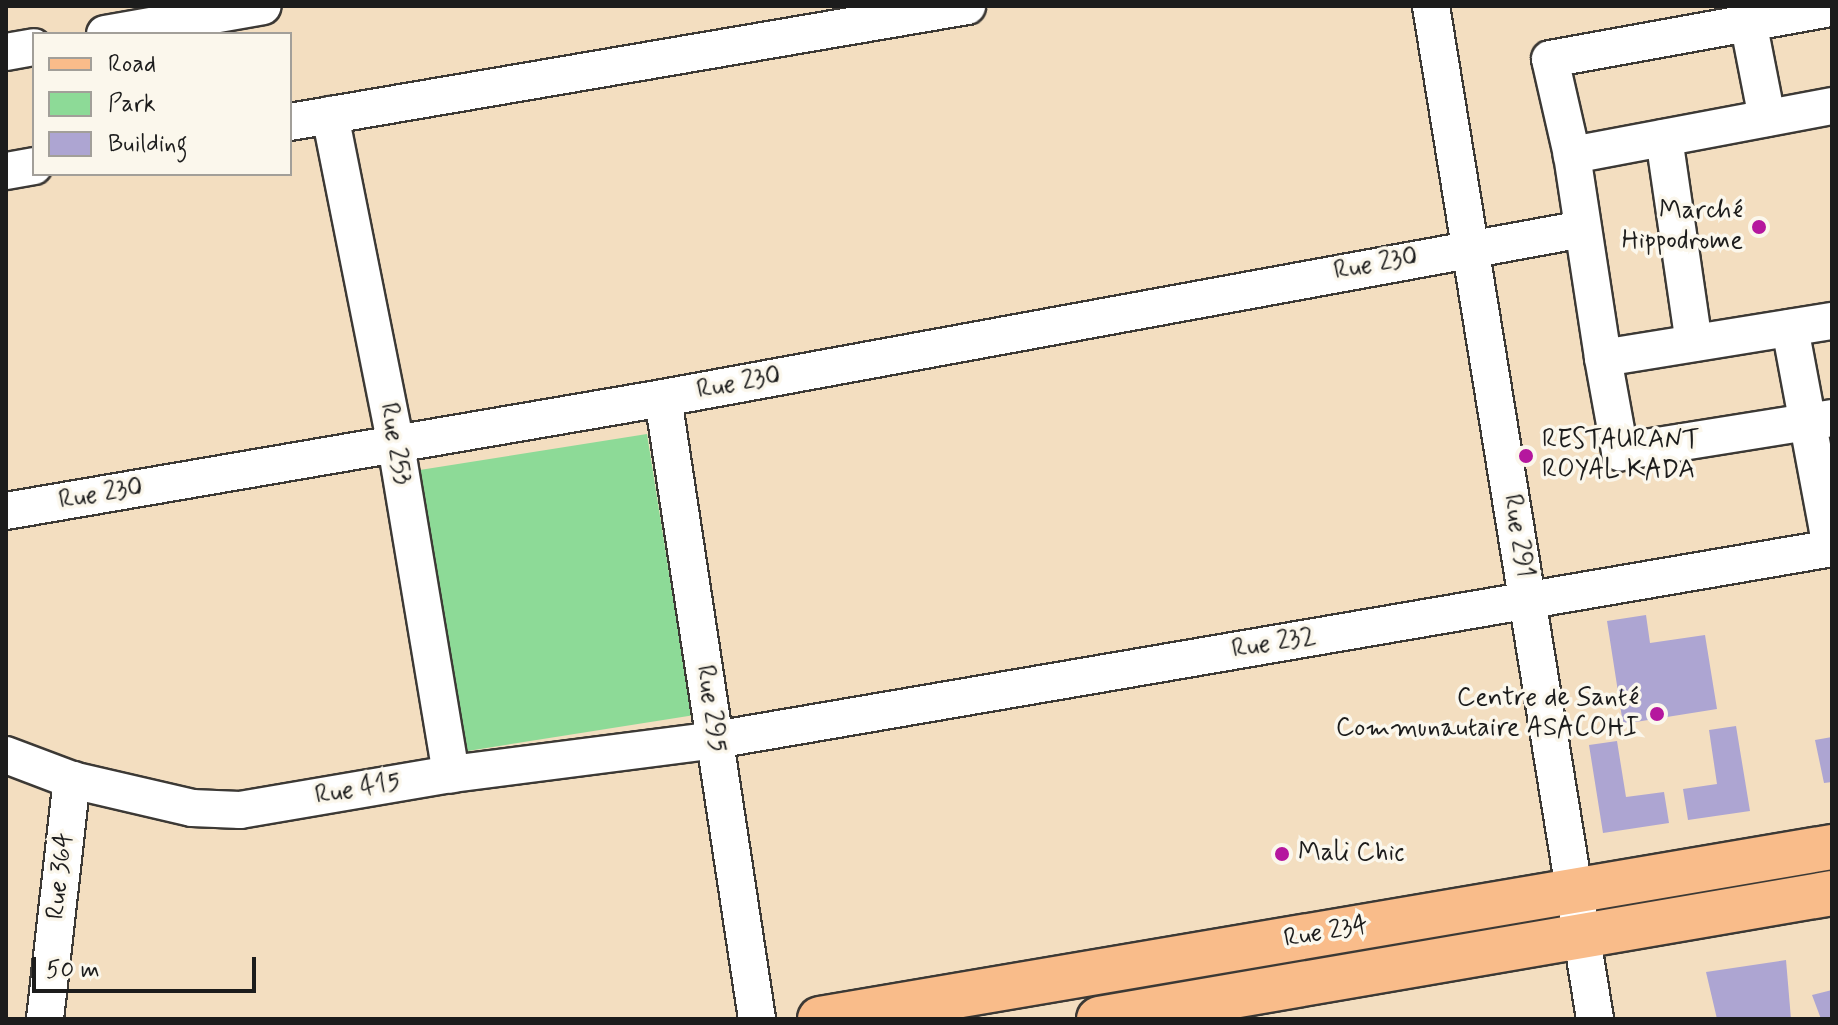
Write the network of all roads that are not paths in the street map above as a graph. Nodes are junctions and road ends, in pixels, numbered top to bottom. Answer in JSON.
{"nodes":[{"id":1,"x":263,"y":6,"type":"edge"},
{"id":2,"x":967,"y":6,"type":"edge"},
{"id":3,"x":1431,"y":6,"type":"edge"},
{"id":4,"x":1832,"y":8,"type":"edge"},
{"id":5,"x":1747,"y":14,"type":"edge"},
{"id":6,"x":153,"y":16,"type":"edge"},
{"id":7,"x":110,"y":32,"type":"edge"},
{"id":8,"x":32,"y":47,"type":"edge"},
{"id":9,"x":6,"y":52,"type":"edge"},
{"id":10,"x":1832,"y":106,"type":"edge"},
{"id":11,"x":330,"y":115,"type":"junction"},
{"id":12,"x":1767,"y":118,"type":"junction"},
{"id":13,"x":292,"y":122,"type":"edge"},
{"id":14,"x":1664,"y":138,"type":"junction"},
{"id":15,"x":1572,"y":155,"type":"junction"},
{"id":16,"x":32,"y":166,"type":"edge"},
{"id":17,"x":6,"y":171,"type":"edge"},
{"id":18,"x":1583,"y":229,"type":"junction"},
{"id":19,"x":1470,"y":247,"type":"junction"},
{"id":20,"x":1832,"y":321,"type":"edge"},
{"id":21,"x":1790,"y":328,"type":"junction"},
{"id":22,"x":1694,"y":343,"type":"junction"},
{"id":23,"x":1603,"y":358,"type":"junction"},
{"id":24,"x":663,"y":398,"type":"junction"},
{"id":25,"x":1820,"y":420,"type":"edge"},
{"id":26,"x":396,"y":445,"type":"junction"},
{"id":27,"x":6,"y":511,"type":"edge"},
{"id":28,"x":1832,"y":548,"type":"edge"},
{"id":29,"x":1527,"y":601,"type":"junction"},
{"id":30,"x":715,"y":740,"type":"junction"},
{"id":31,"x":6,"y":755,"type":"edge"},
{"id":32,"x":451,"y":774,"type":"junction"},
{"id":33,"x":72,"y":780,"type":"junction"},
{"id":34,"x":1832,"y":847,"type":"edge"},
{"id":35,"x":1574,"y":891,"type":"junction"},
{"id":36,"x":1832,"y":893,"type":"edge"},
{"id":37,"x":1581,"y":936,"type":"junction"},
{"id":38,"x":45,"y":1019,"type":"edge"},
{"id":39,"x":757,"y":1019,"type":"edge"},
{"id":40,"x":820,"y":1019,"type":"edge"},
{"id":41,"x":1099,"y":1019,"type":"edge"},
{"id":42,"x":1595,"y":1019,"type":"edge"}],
"edges":[{"from":1,"to":6,"type":"street"},
{"from":2,"to":11,"type":"street"},
{"from":3,"to":19,"type":"street","name":"Rue 291"},
{"from":4,"to":5,"type":"street"},
{"from":5,"to":12,"type":"street"},
{"from":5,"to":15,"type":"street"},
{"from":6,"to":7,"type":"street"},
{"from":8,"to":9,"type":"street"},
{"from":10,"to":12,"type":"street"},
{"from":11,"to":13,"type":"street"},
{"from":11,"to":26,"type":"street","name":"Rue 253"},
{"from":12,"to":14,"type":"street"},
{"from":14,"to":15,"type":"street"},
{"from":14,"to":22,"type":"street"},
{"from":15,"to":18,"type":"street"},
{"from":16,"to":17,"type":"street"},
{"from":18,"to":19,"type":"street","name":"Rue 230"},
{"from":18,"to":23,"type":"street"},
{"from":19,"to":24,"type":"street","name":"Rue 230"},
{"from":19,"to":29,"type":"street","name":"Rue 291"},
{"from":20,"to":21,"type":"street"},
{"from":21,"to":22,"type":"street"},
{"from":21,"to":25,"type":"street"},
{"from":22,"to":23,"type":"street"},
{"from":23,"to":25,"type":"street"},
{"from":24,"to":26,"type":"street","name":"Rue 230"},
{"from":24,"to":30,"type":"street","name":"Rue 295"},
{"from":25,"to":28,"type":"street"},
{"from":26,"to":27,"type":"street","name":"Rue 230"},
{"from":26,"to":32,"type":"street","name":"Rue 253"},
{"from":28,"to":29,"type":"street","name":"Rue 232"},
{"from":29,"to":30,"type":"street","name":"Rue 232"},
{"from":29,"to":35,"type":"street","name":"Rue 291"},
{"from":30,"to":32,"type":"street","name":"Rue 415"},
{"from":30,"to":39,"type":"street","name":"Rue 295"},
{"from":31,"to":33,"type":"street","name":"Rue 415"},
{"from":32,"to":33,"type":"street","name":"Rue 415"},
{"from":33,"to":38,"type":"street","name":"Rue 364"},
{"from":34,"to":35,"type":"main road","name":"Rue 234"},
{"from":35,"to":37,"type":"street","name":"Rue 291"},
{"from":35,"to":40,"type":"main road","name":"Rue 234"},
{"from":36,"to":37,"type":"main road","name":"Rue 234"},
{"from":37,"to":41,"type":"main road","name":"Rue 234"},
{"from":37,"to":42,"type":"street","name":"Rue 291"}]}
